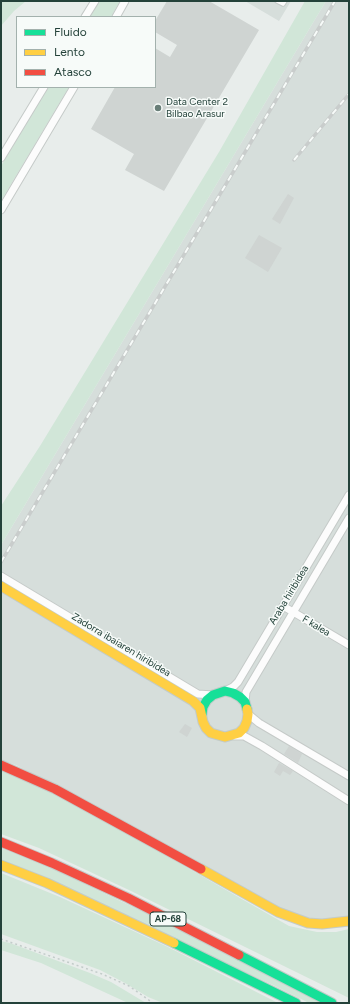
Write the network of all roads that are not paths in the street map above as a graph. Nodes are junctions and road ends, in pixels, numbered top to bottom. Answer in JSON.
{"nodes":[{"id":1,"x":95,"y":1,"type":"edge"},
{"id":2,"x":125,"y":1,"type":"edge"},
{"id":3,"x":277,"y":1,"type":"edge"},
{"id":4,"x":285,"y":1,"type":"edge"},
{"id":5,"x":86,"y":16,"type":"edge"},
{"id":6,"x":117,"y":16,"type":"edge"},
{"id":7,"x":43,"y":88,"type":"edge"},
{"id":8,"x":73,"y":88,"type":"edge"},
{"id":9,"x":1,"y":158,"type":"edge"},
{"id":10,"x":1,"y":210,"type":"edge"},
{"id":11,"x":349,"y":495,"type":"edge"},
{"id":12,"x":349,"y":518,"type":"edge"},
{"id":13,"x":1,"y":576,"type":"edge"},
{"id":14,"x":1,"y":586,"type":"edge"},
{"id":15,"x":26,"y":596,"type":"junction"},
{"id":16,"x":282,"y":606,"type":"junction"},
{"id":17,"x":293,"y":612,"type":"junction"},
{"id":18,"x":349,"y":645,"type":"edge"},
{"id":19,"x":225,"y":691,"type":"junction"},
{"id":20,"x":213,"y":694,"type":"junction"},
{"id":21,"x":245,"y":702,"type":"junction"},
{"id":22,"x":202,"y":714,"type":"junction"},
{"id":23,"x":248,"y":714,"type":"junction"},
{"id":24,"x":232,"y":736,"type":"junction"},
{"id":25,"x":1,"y":765,"type":"edge"},
{"id":26,"x":349,"y":776,"type":"edge"},
{"id":27,"x":349,"y":801,"type":"edge"},
{"id":28,"x":1,"y":842,"type":"edge"},
{"id":29,"x":1,"y":865,"type":"edge"},
{"id":30,"x":349,"y":921,"type":"edge"},
{"id":31,"x":296,"y":1003,"type":"edge"},
{"id":32,"x":332,"y":1003,"type":"edge"}],
"edges":[{"from":1,"to":5,"type":"street"},
{"from":2,"to":6,"type":"street"},
{"from":3,"to":4,"type":"lane"},
{"from":7,"to":9,"type":"street"},
{"from":8,"to":10,"type":"street"},
{"from":11,"to":16,"type":"street","name":"Araba hiribidea"},
{"from":12,"to":17,"type":"street","name":"Araba hiribidea"},
{"from":13,"to":15,"type":"street"},
{"from":14,"to":15,"type":"main road"},
{"from":15,"to":20,"type":"street","name":"Zadorra ibaiaren hiribidea"},
{"from":15,"to":22,"type":"main road","name":"Zadorra ibaiaren hiribidea"},
{"from":16,"to":17,"type":"street","name":"F kalea"},
{"from":16,"to":19,"type":"street","name":"Araba hiribidea"},
{"from":17,"to":18,"type":"street","name":"F kalea"},
{"from":17,"to":21,"type":"street","name":"Araba hiribidea"},
{"from":19,"to":20,"type":"main road"},
{"from":19,"to":21,"type":"main road"},
{"from":20,"to":22,"type":"main road"},
{"from":21,"to":23,"type":"main road"},
{"from":22,"to":24,"type":"main road"},
{"from":23,"to":24,"type":"main road"},
{"from":23,"to":26,"type":"street"},
{"from":24,"to":27,"type":"street"},
{"from":25,"to":30,"type":"main road"},
{"from":28,"to":32,"type":"main road","number":"AP-68"},
{"from":29,"to":31,"type":"main road","number":"AP-68"}]}
